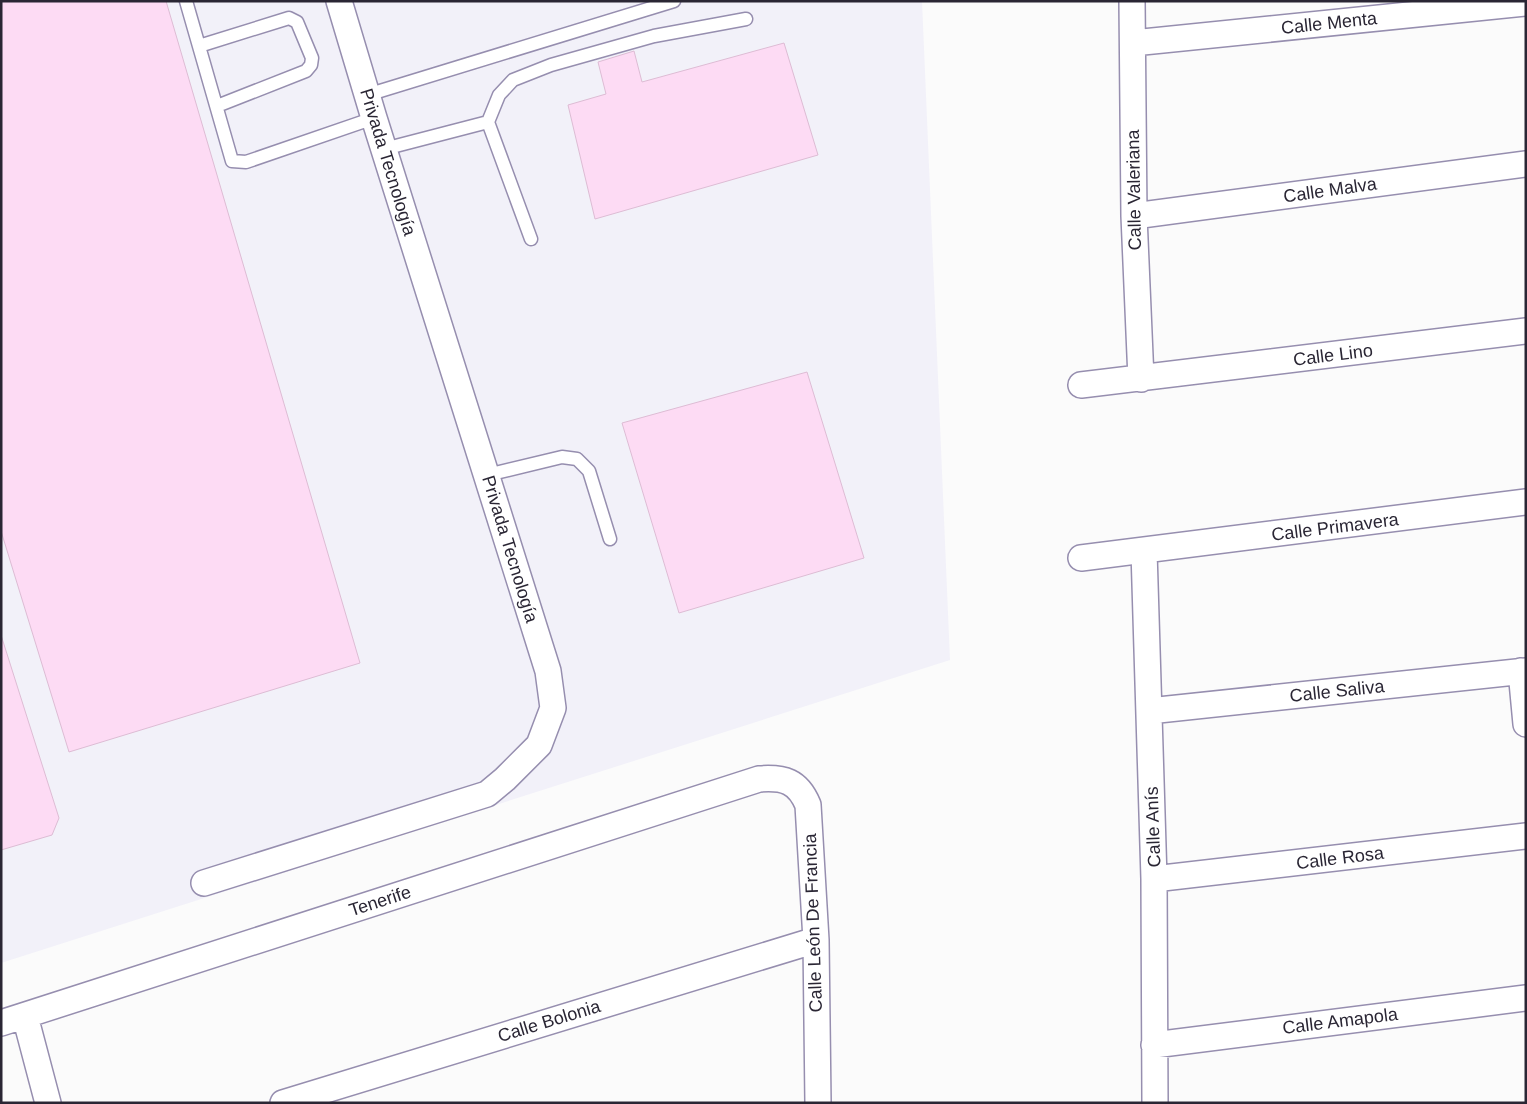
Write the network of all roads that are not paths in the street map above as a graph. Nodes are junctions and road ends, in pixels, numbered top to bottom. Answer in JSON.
{"nodes":[{"id":1,"x":186,"y":1,"type":"edge"},
{"id":2,"x":339,"y":1,"type":"edge"},
{"id":3,"x":674,"y":1,"type":"edge"},
{"id":4,"x":1132,"y":1,"type":"edge"},
{"id":5,"x":1526,"y":3,"type":"edge"},
{"id":6,"x":746,"y":19,"type":"dead end"},
{"id":7,"x":1133,"y":43,"type":"junction"},
{"id":8,"x":199,"y":46,"type":"junction"},
{"id":9,"x":217,"y":106,"type":"junction"},
{"id":10,"x":370,"y":107,"type":"junction"},
{"id":11,"x":488,"y":122,"type":"junction"},
{"id":12,"x":384,"y":149,"type":"junction"},
{"id":13,"x":1526,"y":164,"type":"edge"},
{"id":14,"x":1134,"y":216,"type":"junction"},
{"id":15,"x":531,"y":239,"type":"dead end"},
{"id":16,"x":1526,"y":331,"type":"edge"},
{"id":17,"x":1141,"y":379,"type":"junction"},
{"id":18,"x":1081,"y":385,"type":"dead end"},
{"id":19,"x":487,"y":476,"type":"junction"},
{"id":20,"x":1526,"y":502,"type":"edge"},
{"id":21,"x":610,"y":539,"type":"dead end"},
{"id":22,"x":1144,"y":551,"type":"junction"},
{"id":23,"x":1081,"y":558,"type":"dead end"},
{"id":24,"x":1523,"y":671,"type":"edge"},
{"id":25,"x":1149,"y":711,"type":"junction"},
{"id":26,"x":1526,"y":724,"type":"edge"},
{"id":27,"x":759,"y":779,"type":"joint"},
{"id":28,"x":1526,"y":836,"type":"edge"},
{"id":29,"x":1154,"y":879,"type":"junction"},
{"id":30,"x":204,"y":883,"type":"dead end"},
{"id":31,"x":816,"y":940,"type":"junction"},
{"id":32,"x":1526,"y":998,"type":"edge"},
{"id":33,"x":25,"y":1016,"type":"junction"},
{"id":34,"x":1,"y":1023,"type":"edge"},
{"id":35,"x":1154,"y":1045,"type":"junction"},
{"id":36,"x":48,"y":1103,"type":"edge"},
{"id":37,"x":282,"y":1103,"type":"edge"},
{"id":38,"x":818,"y":1103,"type":"edge"},
{"id":39,"x":1155,"y":1103,"type":"edge"}],
"edges":[{"from":1,"to":8,"type":"lane"},
{"from":2,"to":10,"type":"street","name":"Privada Tecnología"},
{"from":3,"to":10,"type":"lane"},
{"from":4,"to":7,"type":"street","name":"Calle Valeriana"},
{"from":5,"to":7,"type":"street","name":"Calle Menta"},
{"from":6,"to":11,"type":"lane"},
{"from":7,"to":14,"type":"street","name":"Calle Valeriana"},
{"from":8,"to":9,"type":"lane"},
{"from":8,"to":9,"type":"lane"},
{"from":9,"to":10,"type":"lane"},
{"from":10,"to":12,"type":"street","name":"Privada Tecnología"},
{"from":11,"to":12,"type":"lane"},
{"from":11,"to":15,"type":"lane"},
{"from":12,"to":19,"type":"street","name":"Privada Tecnología"},
{"from":13,"to":14,"type":"street","name":"Calle Malva"},
{"from":14,"to":17,"type":"street","name":"Calle Valeriana"},
{"from":16,"to":17,"type":"street","name":"Calle Lino"},
{"from":17,"to":18,"type":"street","name":"Calle Lino"},
{"from":19,"to":21,"type":"lane"},
{"from":19,"to":30,"type":"street","name":"Privada Tecnología"},
{"from":20,"to":22,"type":"street","name":"Calle Primavera"},
{"from":22,"to":23,"type":"street","name":"Calle Primavera"},
{"from":22,"to":25,"type":"street","name":"Calle Anís"},
{"from":24,"to":25,"type":"street","name":"Calle Saliva"},
{"from":24,"to":26,"type":"street"},
{"from":25,"to":29,"type":"street","name":"Calle Anís"},
{"from":27,"to":31,"type":"street","name":"Calle León De Francia"},
{"from":27,"to":33,"type":"street","name":"Tenerife"},
{"from":28,"to":29,"type":"street","name":"Calle Rosa"},
{"from":29,"to":35,"type":"street","name":"Calle Anís"},
{"from":31,"to":37,"type":"street","name":"Calle Bolonia"},
{"from":31,"to":38,"type":"street","name":"Calle León De Francia"},
{"from":32,"to":35,"type":"street","name":"Calle Amapola"},
{"from":33,"to":34,"type":"street","name":"Tenerife"},
{"from":33,"to":36,"type":"street"},
{"from":35,"to":39,"type":"street","name":"Calle Anís"}]}
